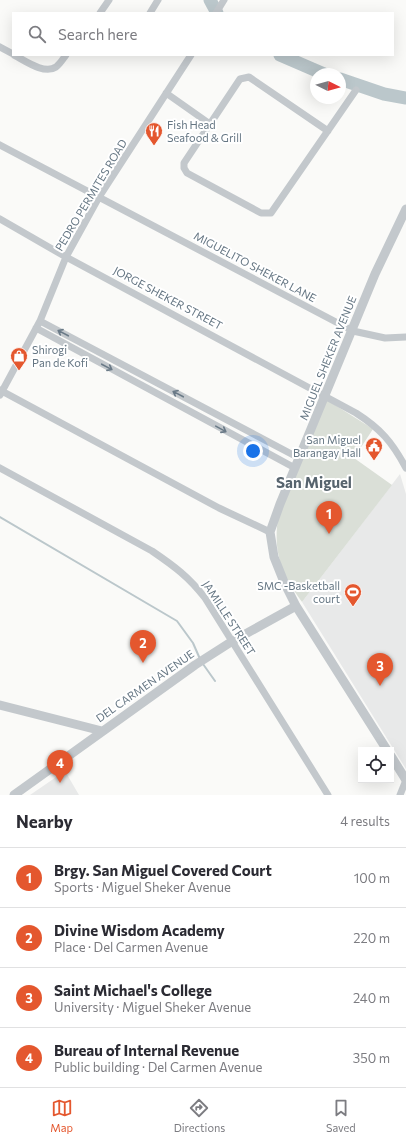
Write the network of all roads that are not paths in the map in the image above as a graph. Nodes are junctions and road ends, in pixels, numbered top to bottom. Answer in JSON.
{"nodes":[{"id":1,"x":109,"y":0,"type":"edge"},
{"id":2,"x":158,"y":0,"type":"edge"},
{"id":3,"x":224,"y":0,"type":"edge"},
{"id":4,"x":218,"y":10,"type":"edge"},
{"id":5,"x":101,"y":12,"type":"edge"},
{"id":6,"x":151,"y":12,"type":"edge"},
{"id":7,"x":0,"y":47,"type":"edge"},
{"id":8,"x":12,"y":54,"type":"edge"},
{"id":9,"x":16,"y":56,"type":"edge"},
{"id":10,"x":65,"y":56,"type":"edge"},
{"id":11,"x":189,"y":56,"type":"edge"},
{"id":12,"x":356,"y":90,"type":"dead end"},
{"id":13,"x":166,"y":93,"type":"junction"},
{"id":14,"x":210,"y":124,"type":"junction"},
{"id":15,"x":328,"y":131,"type":"junction"},
{"id":16,"x":0,"y":145,"type":"edge"},
{"id":17,"x":99,"y":198,"type":"junction"},
{"id":18,"x":406,"y":209,"type":"edge"},
{"id":19,"x":0,"y":219,"type":"edge"},
{"id":20,"x":66,"y":257,"type":"junction"},
{"id":21,"x":40,"y":321,"type":"junction"},
{"id":22,"x":36,"y":328,"type":"junction"},
{"id":23,"x":353,"y":331,"type":"junction"},
{"id":24,"x":406,"y":337,"type":"edge"},
{"id":25,"x":1,"y":392,"type":"edge"},
{"id":26,"x":326,"y":396,"type":"junction"},
{"id":27,"x":299,"y":458,"type":"junction"},
{"id":28,"x":0,"y":468,"type":"edge"},
{"id":29,"x":295,"y":468,"type":"junction"},
{"id":30,"x":406,"y":468,"type":"edge"},
{"id":31,"x":270,"y":532,"type":"junction"},
{"id":32,"x":296,"y":606,"type":"junction"},
{"id":33,"x":231,"y":642,"type":"junction"},
{"id":34,"x":0,"y":705,"type":"edge"},
{"id":35,"x":102,"y":731,"type":"junction"},
{"id":36,"x":385,"y":747,"type":"edge"},
{"id":37,"x":394,"y":761,"type":"edge"},
{"id":38,"x":406,"y":780,"type":"edge"},
{"id":39,"x":14,"y":795,"type":"edge"},
{"id":40,"x":328,"y":795,"type":"edge"},
{"id":41,"x":400,"y":795,"type":"edge"}],
"edges":[{"from":1,"to":5,"type":"street"},
{"from":2,"to":6,"type":"street"},
{"from":3,"to":4,"type":"street"},
{"from":7,"to":8,"type":"street"},
{"from":9,"to":10,"type":"street"},
{"from":11,"to":13,"type":"street","name":"PEDRO PERMITES ROAD"},
{"from":12,"to":15,"type":"street"},
{"from":13,"to":14,"type":"street"},
{"from":13,"to":17,"type":"street","name":"PEDRO PERMITES ROAD"},
{"from":14,"to":15,"type":"street"},
{"from":14,"to":15,"type":"street"},
{"from":16,"to":17,"type":"street","name":"MIGUELITO SHEKER LANE"},
{"from":17,"to":20,"type":"street","name":"PEDRO PERMITES ROAD"},
{"from":17,"to":23,"type":"street","name":"MIGUELITO SHEKER LANE"},
{"from":18,"to":23,"type":"street","name":"MIGUEL SHEKER AVENUE"},
{"from":19,"to":20,"type":"street","name":"JORGE SHEKER STREET"},
{"from":20,"to":21,"type":"street","name":"PEDRO PERMITES ROAD"},
{"from":20,"to":26,"type":"street","name":"JORGE SHEKER STREET"},
{"from":21,"to":22,"type":"street","name":"PEDRO PERMITES ROAD"},
{"from":27,"to":21,"type":"street","one_way":true},
{"from":22,"to":25,"type":"street","name":"PEDRO PERMITES ROAD"},
{"from":22,"to":29,"type":"street","one_way":true},
{"from":23,"to":24,"type":"street","name":"MIGUELITO SHEKER LANE"},
{"from":23,"to":26,"type":"street","name":"MIGUEL SHEKER AVENUE"},
{"from":25,"to":31,"type":"street"},
{"from":26,"to":27,"type":"street","name":"MIGUEL SHEKER AVENUE"},
{"from":26,"to":30,"type":"street","name":"JORGE SHEKER STREET"},
{"from":27,"to":29,"type":"street","name":"MIGUEL SHEKER AVENUE"},
{"from":28,"to":33,"type":"street","name":"JAMILLE STREET"},
{"from":29,"to":31,"type":"street","name":"MIGUEL SHEKER AVENUE"},
{"from":31,"to":32,"type":"street"},
{"from":32,"to":33,"type":"street","name":"DEL CARMEN AVENUE"},
{"from":32,"to":36,"type":"street"},
{"from":33,"to":35,"type":"street","name":"DEL CARMEN AVENUE"},
{"from":33,"to":40,"type":"street","name":"JAMILLE STREET"},
{"from":34,"to":35,"type":"street"},
{"from":35,"to":39,"type":"street","name":"DEL CARMEN AVENUE"},
{"from":37,"to":38,"type":"street"},
{"from":38,"to":41,"type":"street"}]}
